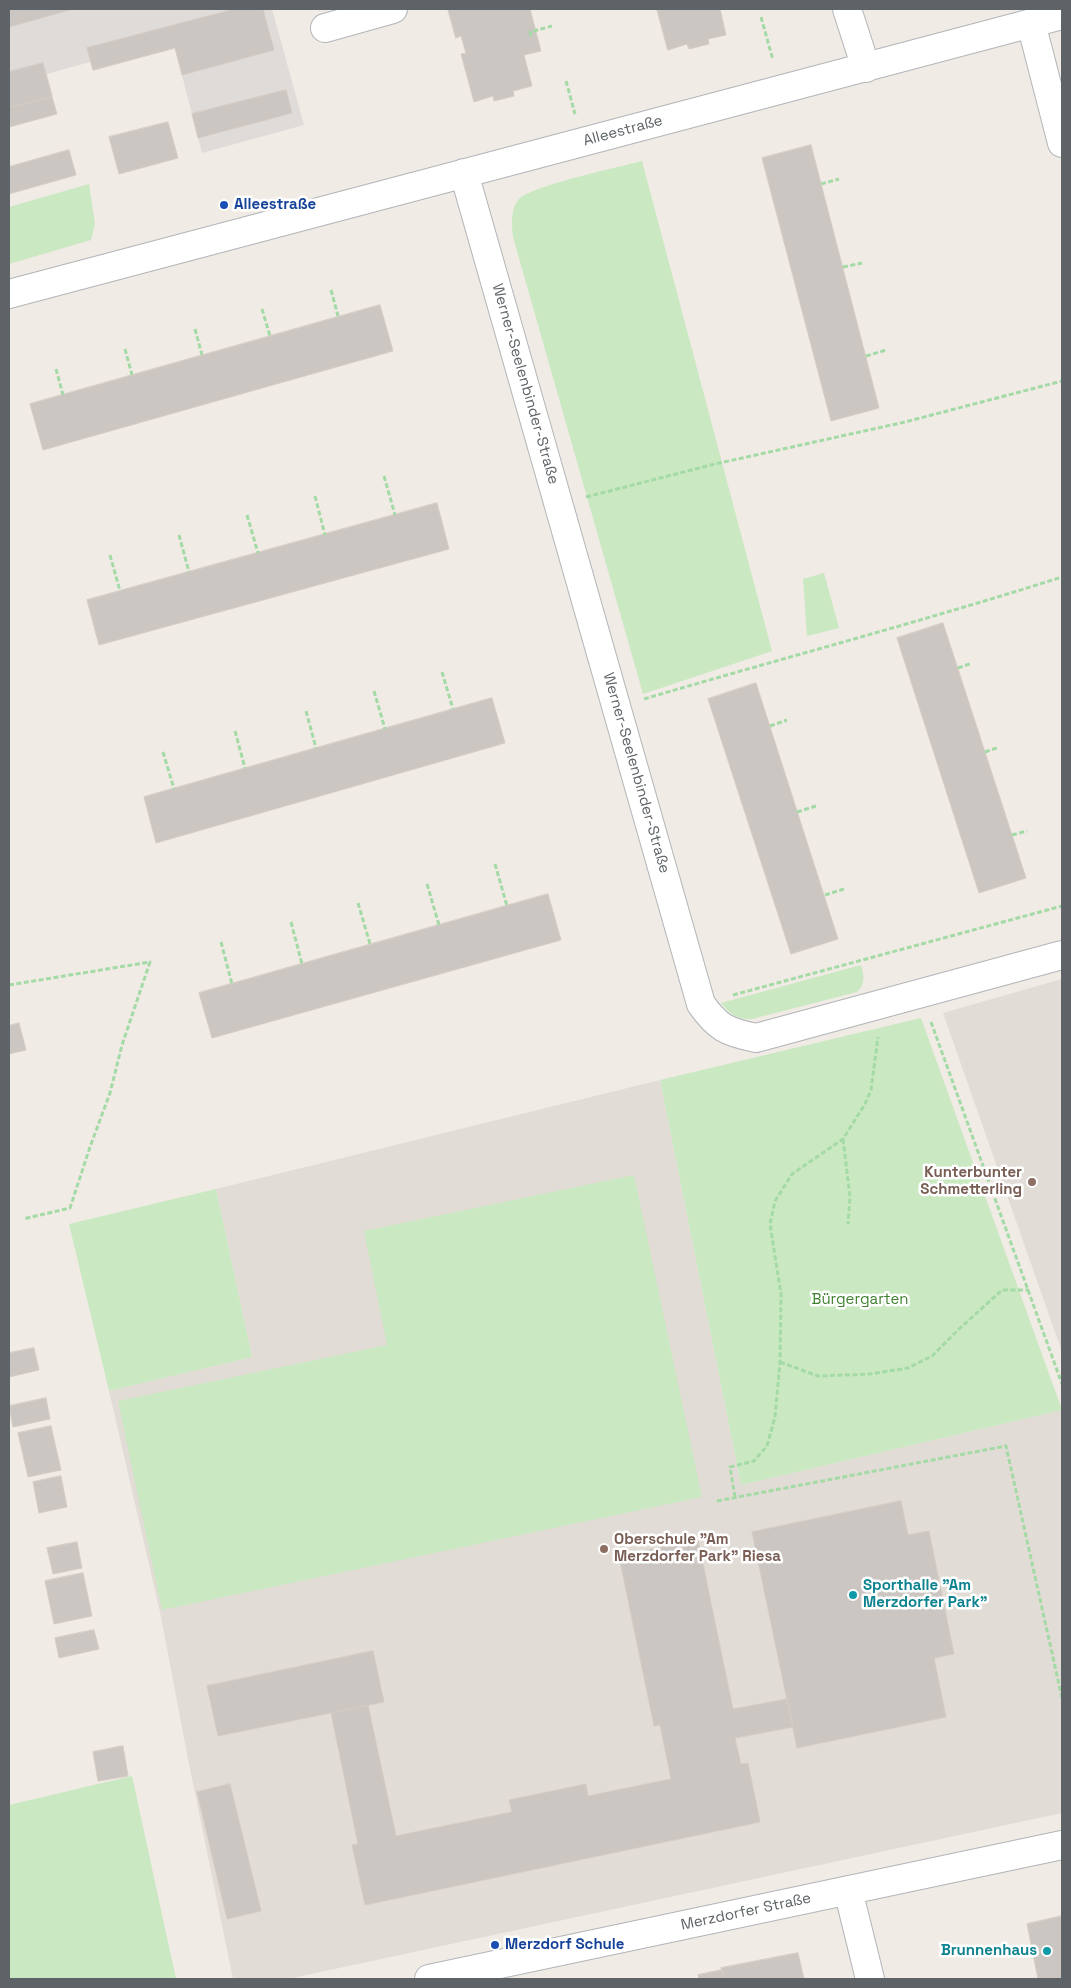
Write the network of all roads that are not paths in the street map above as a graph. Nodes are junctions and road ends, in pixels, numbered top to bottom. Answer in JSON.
{"nodes":[{"id":1,"x":393,"y":9,"type":"edge"},
{"id":2,"x":847,"y":9,"type":"edge"},
{"id":3,"x":1062,"y":15,"type":"edge"},
{"id":4,"x":1031,"y":23,"type":"junction"},
{"id":5,"x":325,"y":28,"type":"dead end"},
{"id":6,"x":866,"y":68,"type":"junction"},
{"id":7,"x":1062,"y":143,"type":"edge"},
{"id":8,"x":464,"y":173,"type":"junction"},
{"id":9,"x":9,"y":294,"type":"edge"},
{"id":10,"x":1062,"y":955,"type":"edge"},
{"id":11,"x":1062,"y":1845,"type":"edge"},
{"id":12,"x":848,"y":1890,"type":"junction"},
{"id":13,"x":429,"y":1979,"type":"edge"},
{"id":14,"x":870,"y":1979,"type":"edge"}],
"edges":[{"from":1,"to":5,"type":"street"},
{"from":2,"to":6,"type":"street"},
{"from":3,"to":4,"type":"street","name":"Alleestraße"},
{"from":4,"to":6,"type":"street","name":"Alleestraße"},
{"from":4,"to":7,"type":"street"},
{"from":6,"to":8,"type":"street","name":"Alleestraße"},
{"from":8,"to":9,"type":"street","name":"Alleestraße"},
{"from":8,"to":10,"type":"street","name":"Werner-Seelenbinder-Straße"},
{"from":11,"to":12,"type":"street","name":"Merzdorfer Straße"},
{"from":12,"to":13,"type":"street","name":"Merzdorfer Straße"},
{"from":12,"to":14,"type":"street"}]}
